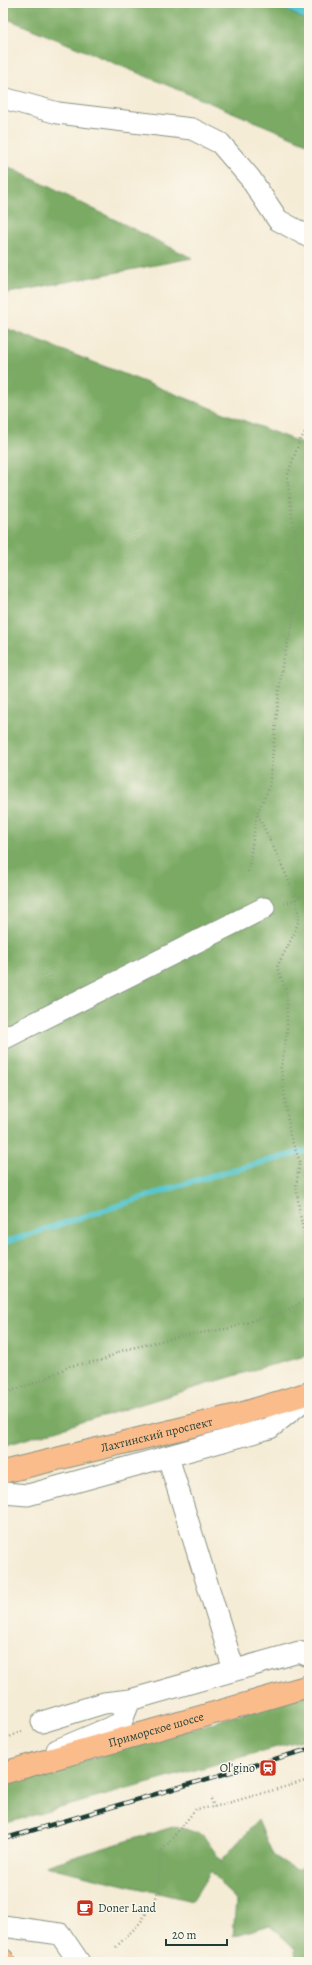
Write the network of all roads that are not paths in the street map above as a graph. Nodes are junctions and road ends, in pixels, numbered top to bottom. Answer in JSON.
{"nodes":[{"id":1,"x":3,"y":98,"type":"edge"},
{"id":2,"x":309,"y":237,"type":"edge"},
{"id":3,"x":264,"y":908,"type":"road end"},
{"id":4,"x":3,"y":1039,"type":"edge"},
{"id":5,"x":309,"y":1395,"type":"edge"},
{"id":6,"x":168,"y":1457,"type":"junction"},
{"id":7,"x":3,"y":1472,"type":"edge"},
{"id":8,"x":3,"y":1493,"type":"edge"},
{"id":9,"x":309,"y":1656,"type":"edge"},
{"id":10,"x":234,"y":1670,"type":"junction"},
{"id":11,"x":309,"y":1686,"type":"edge"},
{"id":12,"x":130,"y":1700,"type":"junction"},
{"id":13,"x":42,"y":1722,"type":"dead end"},
{"id":14,"x":3,"y":1772,"type":"edge"},
{"id":15,"x":3,"y":1926,"type":"edge"},
{"id":16,"x":79,"y":1962,"type":"edge"}],
"edges":[{"from":1,"to":2,"type":"lane"},
{"from":3,"to":4,"type":"lane"},
{"from":5,"to":6,"type":"lane"},
{"from":5,"to":7,"type":"main road","name":"Лахтинский проспект"},
{"from":6,"to":8,"type":"lane"},
{"from":6,"to":10,"type":"lane"},
{"from":9,"to":10,"type":"lane"},
{"from":10,"to":12,"type":"lane"},
{"from":11,"to":14,"type":"main road","name":"Приморское шоссе"},
{"from":12,"to":13,"type":"lane"},
{"from":12,"to":14,"type":"lane"},
{"from":15,"to":16,"type":"lane"}]}
